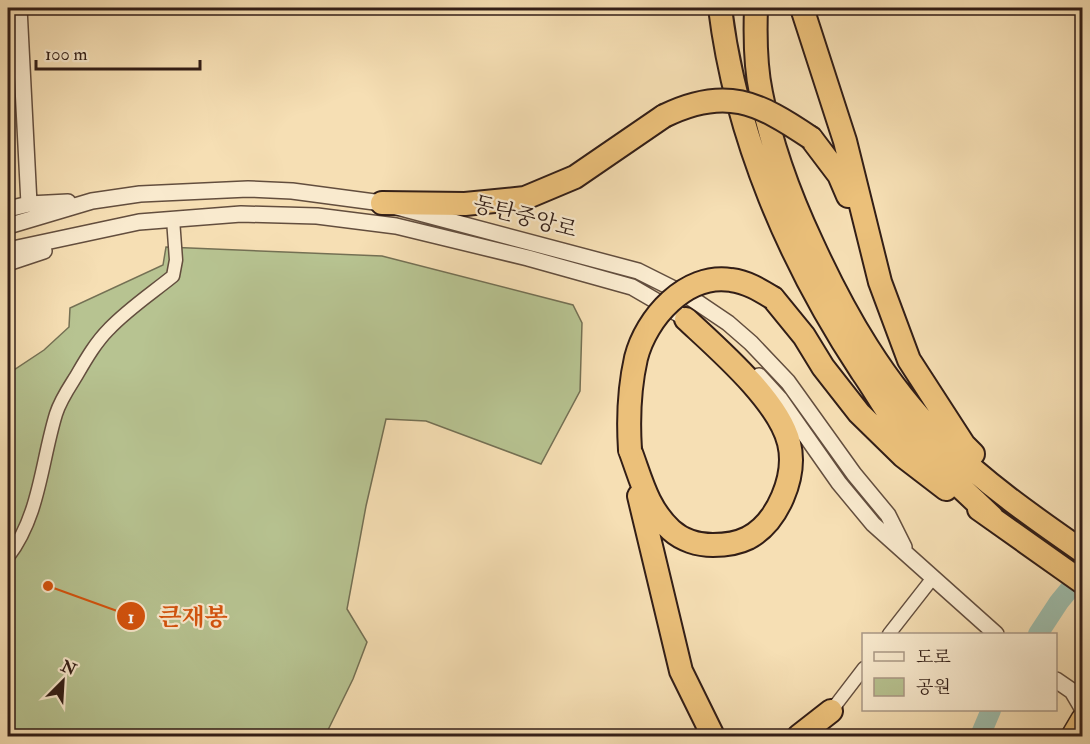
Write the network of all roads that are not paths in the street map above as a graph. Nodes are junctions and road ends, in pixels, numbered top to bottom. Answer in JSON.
{"nodes":[{"id":1,"x":19,"y":8,"type":"edge"},
{"id":2,"x":720,"y":8,"type":"edge"},
{"id":3,"x":735,"y":8,"type":"edge"},
{"id":4,"x":745,"y":8,"type":"edge"},
{"id":5,"x":756,"y":8,"type":"edge"},
{"id":6,"x":802,"y":8,"type":"edge"},
{"id":7,"x":772,"y":139,"type":"junction"},
{"id":8,"x":92,"y":201,"type":"junction"},
{"id":9,"x":382,"y":203,"type":"junction"},
{"id":10,"x":29,"y":204,"type":"junction"},
{"id":11,"x":8,"y":209,"type":"edge"},
{"id":12,"x":173,"y":219,"type":"junction"},
{"id":13,"x":781,"y":223,"type":"junction"},
{"id":14,"x":8,"y":226,"type":"edge"},
{"id":15,"x":115,"y":227,"type":"junction"},
{"id":16,"x":869,"y":244,"type":"junction"},
{"id":17,"x":8,"y":250,"type":"edge"},
{"id":18,"x":8,"y":263,"type":"edge"},
{"id":19,"x":686,"y":319,"type":"junction"},
{"id":20,"x":630,"y":450,"type":"junction"},
{"id":21,"x":1031,"y":513,"type":"junction"},
{"id":22,"x":992,"y":517,"type":"junction"},
{"id":23,"x":1083,"y":551,"type":"edge"},
{"id":24,"x":908,"y":555,"type":"junction"},
{"id":25,"x":8,"y":557,"type":"edge"},
{"id":26,"x":932,"y":579,"type":"junction"},
{"id":27,"x":1083,"y":582,"type":"edge"},
{"id":28,"x":890,"y":633,"type":"edge"},
{"id":29,"x":995,"y":633,"type":"edge"},
{"id":30,"x":862,"y":671,"type":"edge"},
{"id":31,"x":1057,"y":681,"type":"edge"},
{"id":32,"x":1077,"y":692,"type":"edge"},
{"id":33,"x":1082,"y":708,"type":"edge"},
{"id":34,"x":831,"y":711,"type":"junction"},
{"id":35,"x":1083,"y":719,"type":"edge"},
{"id":36,"x":713,"y":736,"type":"edge"},
{"id":37,"x":799,"y":736,"type":"edge"},
{"id":38,"x":811,"y":736,"type":"edge"},
{"id":39,"x":1072,"y":736,"type":"edge"}],
"edges":[{"from":1,"to":10,"type":"street"},
{"from":2,"to":13,"type":"highway"},
{"from":3,"to":13,"type":"highway"},
{"from":4,"to":7,"type":"highway"},
{"from":5,"to":7,"type":"highway"},
{"from":6,"to":16,"type":"highway"},
{"from":7,"to":21,"type":"highway"},
{"from":8,"to":9,"type":"street","name":"동탄중앙로"},
{"from":8,"to":10,"type":"street"},
{"from":8,"to":14,"type":"street","name":"동탄중앙로"},
{"from":9,"to":16,"type":"highway","bridge":true},
{"from":9,"to":24,"type":"street","name":"동탄중앙로"},
{"from":10,"to":11,"type":"street"},
{"from":12,"to":15,"type":"street","name":"동탄중앙로"},
{"from":12,"to":19,"type":"street","name":"동탄중앙로"},
{"from":12,"to":25,"type":"street"},
{"from":13,"to":22,"type":"highway"},
{"from":15,"to":17,"type":"street"},
{"from":15,"to":18,"type":"street"},
{"from":16,"to":21,"type":"highway"},
{"from":19,"to":20,"type":"highway"},
{"from":19,"to":24,"type":"street","name":"동탄중앙로"},
{"from":20,"to":22,"type":"highway","bridge":true},
{"from":20,"to":36,"type":"highway"},
{"from":21,"to":23,"type":"highway"},
{"from":22,"to":27,"type":"highway"},
{"from":24,"to":26,"type":"street","name":"동탄중앙로"},
{"from":26,"to":28,"type":"street"},
{"from":26,"to":29,"type":"street","name":"동탄중앙로"},
{"from":30,"to":34,"type":"street"},
{"from":31,"to":32,"type":"street"},
{"from":32,"to":33,"type":"street"},
{"from":34,"to":37,"type":"highway"},
{"from":34,"to":38,"type":"street"},
{"from":35,"to":39,"type":"highway"}]}
